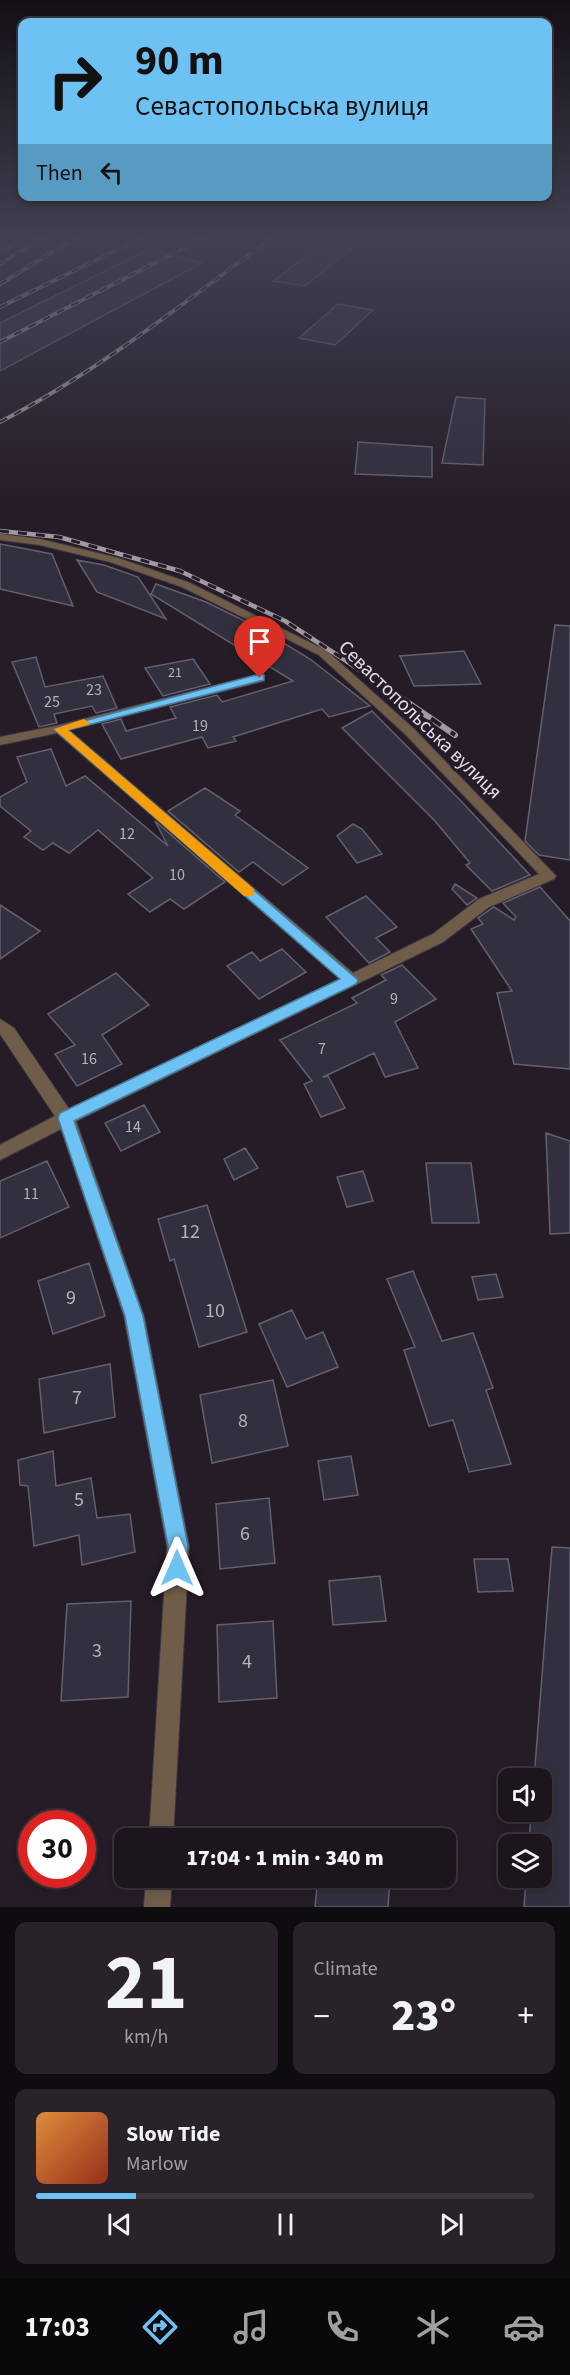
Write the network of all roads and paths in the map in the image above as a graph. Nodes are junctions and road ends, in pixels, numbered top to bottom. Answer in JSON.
{"nodes":[{"id":1,"x":0,"y":537,"type":"edge"},
{"id":2,"x":260,"y":678,"type":"dead end"},
{"id":3,"x":60,"y":729,"type":"junction"},
{"id":4,"x":0,"y":741,"type":"edge"},
{"id":5,"x":351,"y":980,"type":"junction"},
{"id":6,"x":0,"y":1025,"type":"edge"},
{"id":7,"x":66,"y":1118,"type":"junction"},
{"id":8,"x":0,"y":1153,"type":"edge"},
{"id":9,"x":162,"y":1828,"type":"edge"},
{"id":10,"x":158,"y":1888,"type":"edge"},
{"id":11,"x":157,"y":1907,"type":"edge"}],
"edges":[{"from":1,"to":5,"type":"street","name":"Севастопольська вулиця"},
{"from":2,"to":3,"type":"street"},
{"from":3,"to":4,"type":"street"},
{"from":3,"to":5,"type":"street"},
{"from":5,"to":7,"type":"street","name":"Севастопольська вулиця"},
{"from":6,"to":7,"type":"street"},
{"from":7,"to":8,"type":"street","name":"Севастопольська вулиця"},
{"from":7,"to":9,"type":"street"},
{"from":10,"to":11,"type":"street"}]}
